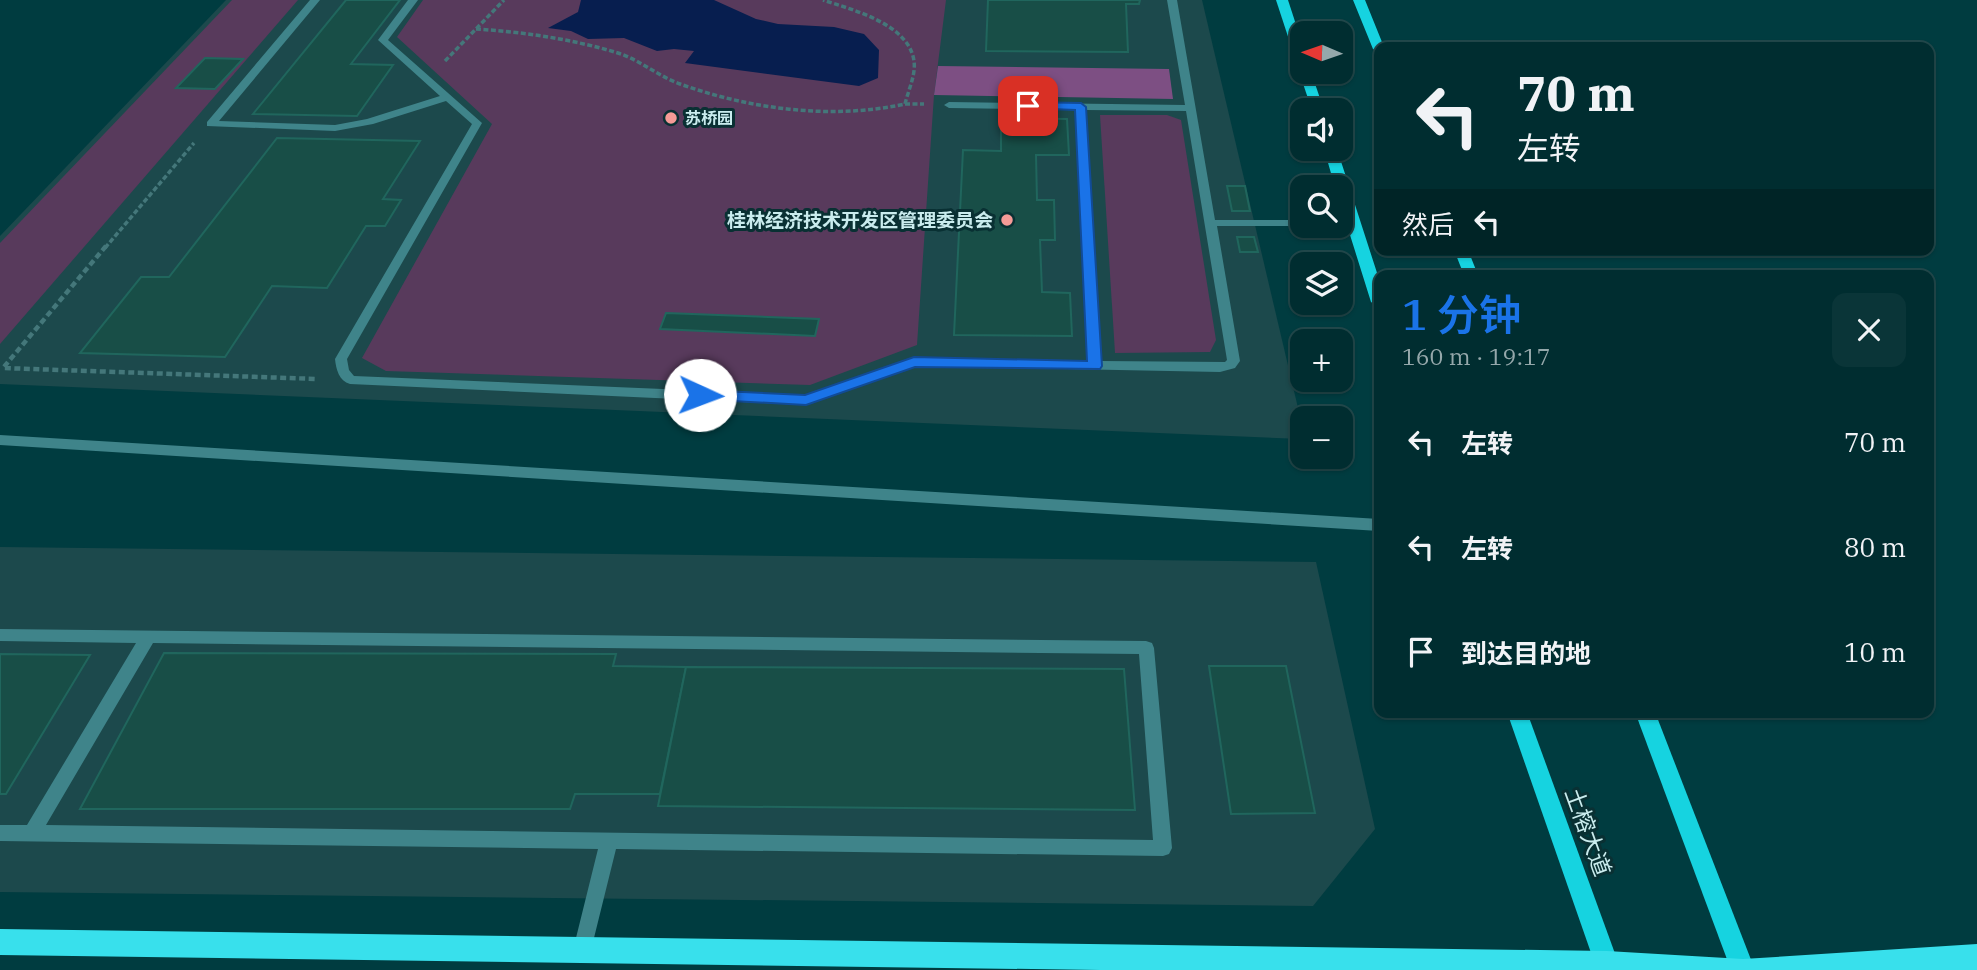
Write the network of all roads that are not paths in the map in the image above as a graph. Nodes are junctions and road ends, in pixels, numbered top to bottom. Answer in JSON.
{"nodes":[{"id":1,"x":315,"y":0,"type":"edge"},
{"id":2,"x":413,"y":0,"type":"edge"},
{"id":3,"x":1172,"y":0,"type":"edge"},
{"id":4,"x":1282,"y":0,"type":"edge"},
{"id":5,"x":1359,"y":0,"type":"edge"},
{"id":6,"x":1290,"y":24,"type":"edge"},
{"id":7,"x":1376,"y":42,"type":"edge"},
{"id":8,"x":447,"y":97,"type":"junction"},
{"id":9,"x":949,"y":105,"type":"dead end"},
{"id":10,"x":1081,"y":107,"type":"junction"},
{"id":11,"x":1191,"y":108,"type":"junction"},
{"id":12,"x":1211,"y":223,"type":"junction"},
{"id":13,"x":1290,"y":223,"type":"edge"},
{"id":14,"x":1353,"y":238,"type":"edge"},
{"id":15,"x":1374,"y":290,"type":"edge"},
{"id":16,"x":1094,"y":366,"type":"junction"},
{"id":17,"x":0,"y":440,"type":"edge"},
{"id":18,"x":1374,"y":525,"type":"edge"},
{"id":19,"x":0,"y":635,"type":"edge"},
{"id":20,"x":148,"y":637,"type":"junction"},
{"id":21,"x":1519,"y":718,"type":"edge"},
{"id":22,"x":1646,"y":718,"type":"edge"},
{"id":23,"x":0,"y":834,"type":"edge"},
{"id":24,"x":31,"y":834,"type":"junction"},
{"id":25,"x":609,"y":842,"type":"junction"},
{"id":26,"x":0,"y":942,"type":"edge"},
{"id":27,"x":582,"y":950,"type":"junction"},
{"id":28,"x":1977,"y":957,"type":"edge"},
{"id":29,"x":1608,"y":967,"type":"edge"},
{"id":30,"x":1743,"y":970,"type":"edge"}],
"edges":[{"from":1,"to":8,"type":"street"},
{"from":2,"to":8,"type":"street"},
{"from":3,"to":11,"type":"street"},
{"from":4,"to":6,"type":"main road"},
{"from":5,"to":7,"type":"main road"},
{"from":8,"to":16,"type":"street"},
{"from":9,"to":10,"type":"street"},
{"from":10,"to":11,"type":"street"},
{"from":10,"to":16,"type":"street"},
{"from":11,"to":12,"type":"street"},
{"from":12,"to":13,"type":"street"},
{"from":12,"to":16,"type":"street"},
{"from":14,"to":15,"type":"main road"},
{"from":17,"to":18,"type":"street"},
{"from":19,"to":20,"type":"street"},
{"from":20,"to":24,"type":"street"},
{"from":20,"to":25,"type":"street"},
{"from":21,"to":29,"type":"main road","name":"土榕大道"},
{"from":22,"to":30,"type":"main road"},
{"from":23,"to":24,"type":"street"},
{"from":24,"to":25,"type":"street"},
{"from":25,"to":27,"type":"street"},
{"from":26,"to":27,"type":"highway"},
{"from":27,"to":29,"type":"highway"},
{"from":28,"to":30,"type":"highway"},
{"from":29,"to":30,"type":"highway"}]}
